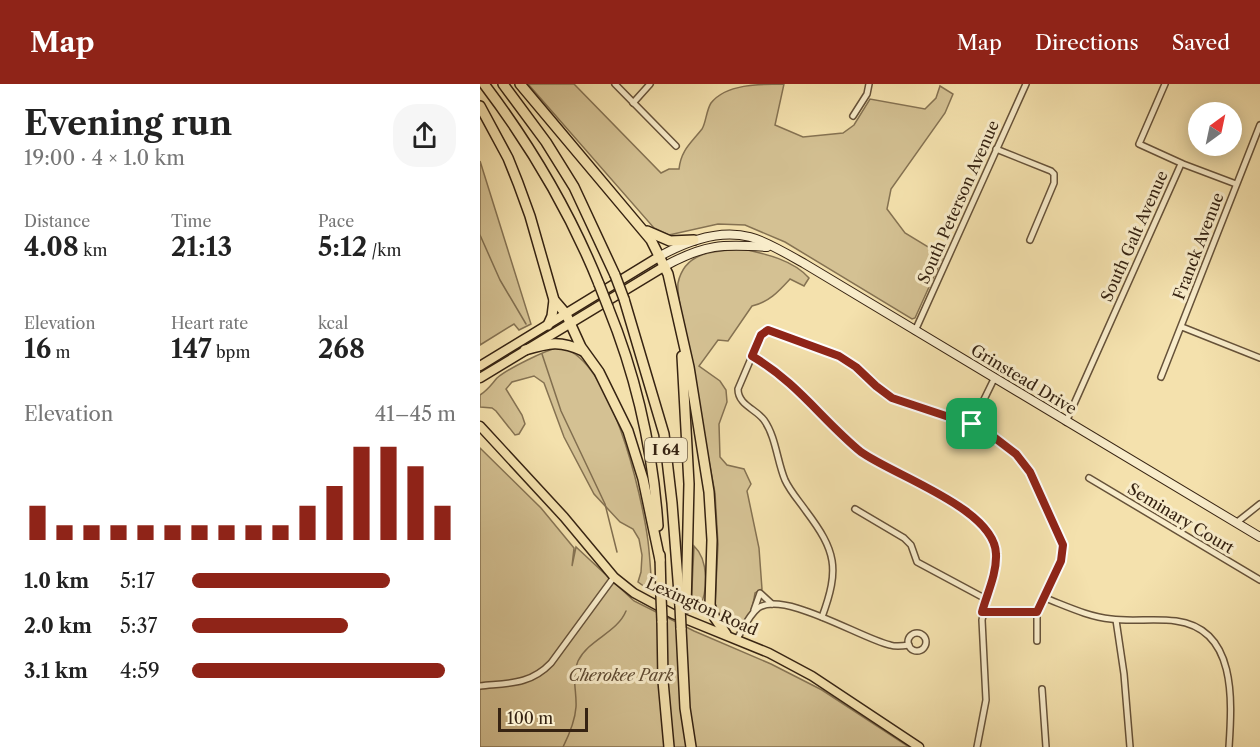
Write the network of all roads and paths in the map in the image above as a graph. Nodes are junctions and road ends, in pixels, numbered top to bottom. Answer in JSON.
{"nodes":[{"id":1,"x":484,"y":84,"type":"edge"},
{"id":2,"x":503,"y":84,"type":"edge"},
{"id":3,"x":520,"y":84,"type":"edge"},
{"id":4,"x":615,"y":84,"type":"edge"},
{"id":5,"x":650,"y":84,"type":"edge"},
{"id":6,"x":869,"y":84,"type":"edge"},
{"id":7,"x":1026,"y":84,"type":"edge"},
{"id":8,"x":1165,"y":84,"type":"edge"},
{"id":9,"x":633,"y":103,"type":"junction"},
{"id":10,"x":480,"y":106,"type":"edge"},
{"id":11,"x":853,"y":116,"type":"dead end"},
{"id":12,"x":1260,"y":124,"type":"edge"},
{"id":13,"x":676,"y":146,"type":"dead end"},
{"id":14,"x":996,"y":149,"type":"junction"},
{"id":15,"x":1181,"y":164,"type":"junction"},
{"id":16,"x":1236,"y":184,"type":"junction"},
{"id":17,"x":640,"y":226,"type":"junction"},
{"id":18,"x":693,"y":240,"type":"junction"},
{"id":19,"x":1030,"y":240,"type":"dead end"},
{"id":20,"x":773,"y":248,"type":"junction"},
{"id":21,"x":660,"y":256,"type":"junction"},
{"id":22,"x":665,"y":266,"type":"junction"},
{"id":23,"x":554,"y":300,"type":"junction"},
{"id":24,"x":568,"y":318,"type":"junction"},
{"id":25,"x":548,"y":324,"type":"junction"},
{"id":26,"x":1182,"y":327,"type":"junction"},
{"id":27,"x":915,"y":331,"type":"junction"},
{"id":28,"x":681,"y":336,"type":"junction"},
{"id":29,"x":525,"y":350,"type":"junction"},
{"id":30,"x":584,"y":351,"type":"junction"},
{"id":31,"x":752,"y":356,"type":"junction"},
{"id":32,"x":1260,"y":358,"type":"edge"},
{"id":33,"x":480,"y":366,"type":"edge"},
{"id":34,"x":1161,"y":377,"type":"dead end"},
{"id":35,"x":480,"y":378,"type":"edge"},
{"id":36,"x":994,"y":379,"type":"junction"},
{"id":37,"x":1066,"y":422,"type":"junction"},
{"id":38,"x":972,"y":424,"type":"junction"},
{"id":39,"x":480,"y":426,"type":"edge"},
{"id":40,"x":1089,"y":478,"type":"dead end"},
{"id":41,"x":1260,"y":504,"type":"edge"},
{"id":42,"x":855,"y":509,"type":"dead end"},
{"id":43,"x":1236,"y":523,"type":"junction"},
{"id":44,"x":1260,"y":537,"type":"edge"},
{"id":45,"x":660,"y":560,"type":"junction"},
{"id":46,"x":614,"y":577,"type":"junction"},
{"id":47,"x":1260,"y":580,"type":"edge"},
{"id":48,"x":1045,"y":598,"type":"junction"},
{"id":49,"x":986,"y":599,"type":"junction"},
{"id":50,"x":772,"y":604,"type":"junction"},
{"id":51,"x":683,"y":607,"type":"junction"},
{"id":52,"x":982,"y":612,"type":"junction"},
{"id":53,"x":1037,"y":612,"type":"junction"},
{"id":54,"x":753,"y":614,"type":"junction"},
{"id":55,"x":822,"y":617,"type":"junction"},
{"id":56,"x":1116,"y":620,"type":"junction"},
{"id":57,"x":726,"y":634,"type":"junction"},
{"id":58,"x":737,"y":639,"type":"junction"},
{"id":59,"x":1037,"y":641,"type":"dead end"},
{"id":60,"x":909,"y":645,"type":"dead end"},
{"id":61,"x":480,"y":686,"type":"edge"},
{"id":62,"x":1042,"y":689,"type":"dead end"},
{"id":63,"x":669,"y":747,"type":"edge"},
{"id":64,"x":692,"y":747,"type":"edge"},
{"id":65,"x":920,"y":747,"type":"edge"},
{"id":66,"x":977,"y":747,"type":"edge"},
{"id":67,"x":1046,"y":747,"type":"edge"},
{"id":68,"x":1130,"y":747,"type":"edge"},
{"id":69,"x":1229,"y":747,"type":"edge"}],
"edges":[{"from":1,"to":45,"type":"highway","number":"I 64","bridge":true},
{"from":2,"to":51,"type":"highway","number":"I 64","bridge":true},
{"from":3,"to":17,"type":"highway"},
{"from":4,"to":9,"type":"street"},
{"from":5,"to":9,"type":"street"},
{"from":6,"to":11,"type":"street"},
{"from":7,"to":14,"type":"street","name":"South Peterson Avenue"},
{"from":8,"to":15,"type":"street","name":"South Galt Avenue"},
{"from":9,"to":13,"type":"street"},
{"from":10,"to":23,"type":"highway"},
{"from":12,"to":16,"type":"street","name":"Franck Avenue"},
{"from":14,"to":19,"type":"street"},
{"from":14,"to":27,"type":"street","name":"South Peterson Avenue"},
{"from":15,"to":16,"type":"street"},
{"from":15,"to":37,"type":"street","name":"South Galt Avenue"},
{"from":16,"to":26,"type":"street","name":"Franck Avenue"},
{"from":17,"to":18,"type":"highway"},
{"from":17,"to":21,"type":"highway"},
{"from":18,"to":20,"type":"street","name":"Grinstead Drive"},
{"from":18,"to":21,"type":"street","name":"Grinstead Drive"},
{"from":20,"to":22,"type":"street","name":"Grinstead Drive"},
{"from":20,"to":27,"type":"street","name":"Grinstead Drive"},
{"from":21,"to":22,"type":"highway"},
{"from":21,"to":24,"type":"main road","name":"Grinstead Drive"},
{"from":22,"to":24,"type":"main road","name":"Grinstead Drive"},
{"from":22,"to":28,"type":"highway"},
{"from":23,"to":24,"type":"highway"},
{"from":23,"to":25,"type":"highway"},
{"from":24,"to":25,"type":"main road","name":"Grinstead Drive"},
{"from":24,"to":29,"type":"main road","name":"Grinstead Drive"},
{"from":24,"to":30,"type":"highway"},
{"from":25,"to":33,"type":"main road","name":"Grinstead Drive"},
{"from":26,"to":32,"type":"street"},
{"from":26,"to":34,"type":"street","name":"Franck Avenue"},
{"from":27,"to":36,"type":"street","name":"Grinstead Drive"},
{"from":28,"to":51,"type":"highway"},
{"from":28,"to":57,"type":"highway"},
{"from":29,"to":30,"type":"highway"},
{"from":29,"to":35,"type":"main road","name":"Grinstead Drive"},
{"from":30,"to":45,"type":"highway"},
{"from":31,"to":38,"type":"street"},
{"from":31,"to":49,"type":"street"},
{"from":31,"to":55,"type":"street"},
{"from":36,"to":37,"type":"street","name":"Grinstead Drive"},
{"from":36,"to":38,"type":"street"},
{"from":37,"to":43,"type":"street","name":"Grinstead Drive"},
{"from":38,"to":48,"type":"street"},
{"from":39,"to":46,"type":"main road","name":"Lexington Road"},
{"from":40,"to":47,"type":"street","name":"Seminary Court"},
{"from":41,"to":43,"type":"street"},
{"from":42,"to":49,"type":"street"},
{"from":43,"to":44,"type":"street","name":"Grinstead Drive"},
{"from":45,"to":63,"type":"highway","number":"I 64","bridge":true},
{"from":46,"to":57,"type":"main road","name":"Lexington Road"},
{"from":46,"to":61,"type":"street"},
{"from":48,"to":53,"type":"street"},
{"from":48,"to":56,"type":"street"},
{"from":49,"to":52,"type":"street"},
{"from":50,"to":54,"type":"street"},
{"from":50,"to":54,"type":"street"},
{"from":50,"to":55,"type":"street"},
{"from":51,"to":64,"type":"highway","number":"I 64","bridge":true},
{"from":52,"to":53,"type":"street"},
{"from":52,"to":66,"type":"street"},
{"from":53,"to":59,"type":"street"},
{"from":54,"to":58,"type":"street"},
{"from":55,"to":60,"type":"street"},
{"from":56,"to":68,"type":"street"},
{"from":56,"to":69,"type":"street"},
{"from":57,"to":58,"type":"main road","name":"Lexington Road"},
{"from":58,"to":65,"type":"main road","name":"Lexington Road"},
{"from":62,"to":67,"type":"street"}]}
